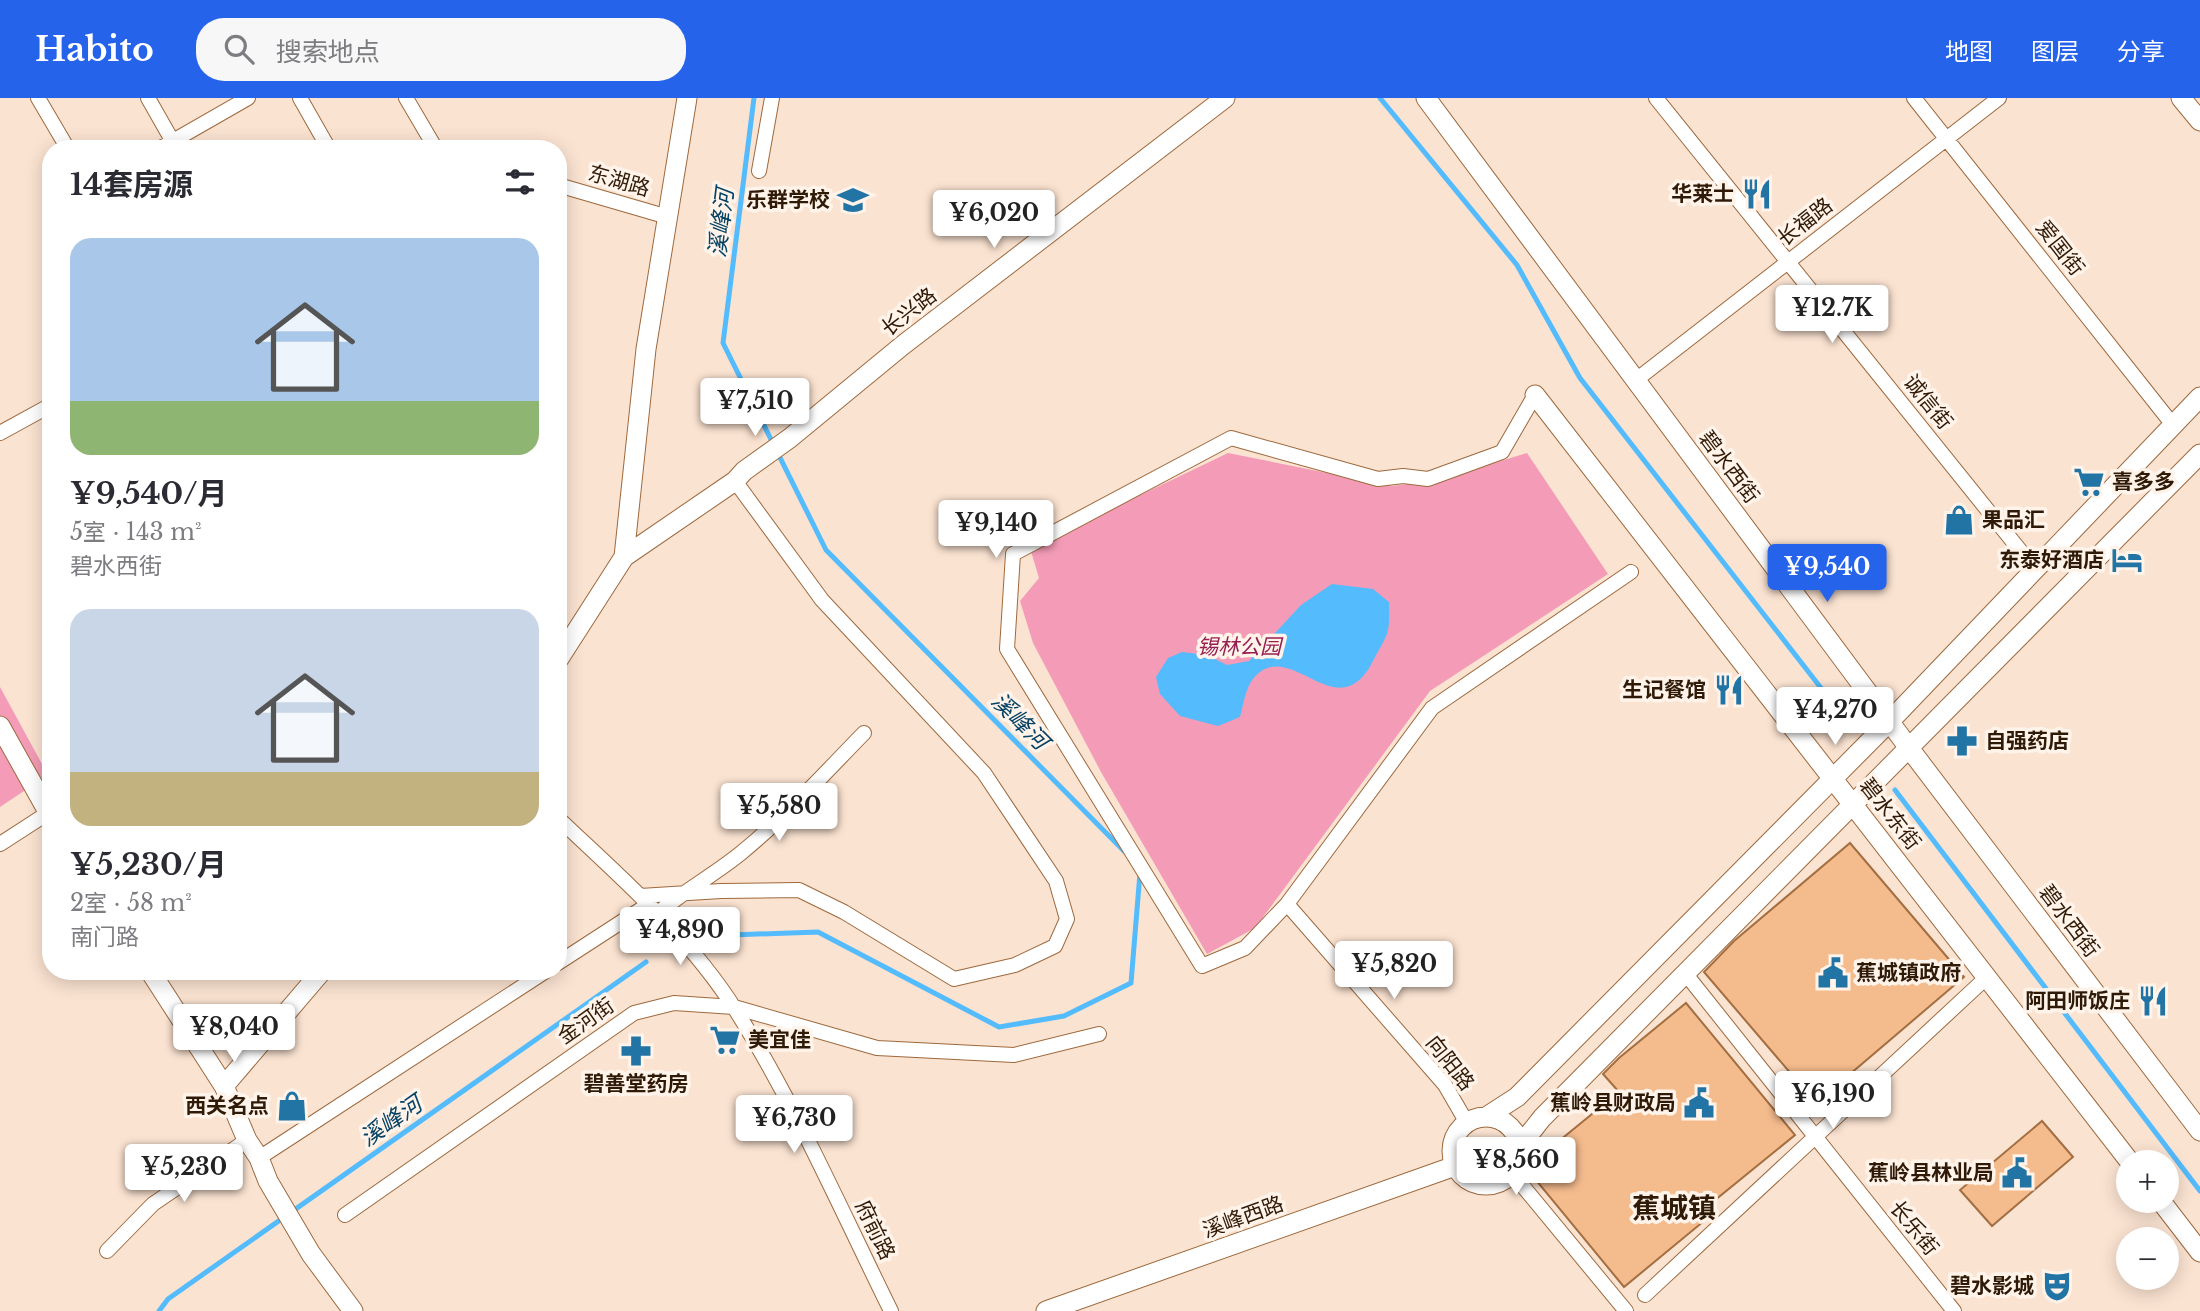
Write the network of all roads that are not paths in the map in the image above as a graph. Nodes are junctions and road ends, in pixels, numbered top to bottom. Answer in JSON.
{"nodes":[{"id":1,"x":38,"y":98,"type":"edge"},
{"id":2,"x":148,"y":98,"type":"edge"},
{"id":3,"x":248,"y":98,"type":"edge"},
{"id":4,"x":300,"y":98,"type":"edge"},
{"id":5,"x":406,"y":98,"type":"edge"},
{"id":6,"x":687,"y":98,"type":"edge"},
{"id":7,"x":772,"y":98,"type":"edge"},
{"id":8,"x":1225,"y":98,"type":"edge"},
{"id":9,"x":1426,"y":98,"type":"edge"},
{"id":10,"x":1656,"y":98,"type":"edge"},
{"id":11,"x":1914,"y":98,"type":"edge"},
{"id":12,"x":1999,"y":98,"type":"edge"},
{"id":13,"x":2181,"y":98,"type":"edge"},
{"id":14,"x":2200,"y":121,"type":"edge"},
{"id":15,"x":1946,"y":139,"type":"junction"},
{"id":16,"x":63,"y":140,"type":"edge"},
{"id":17,"x":172,"y":140,"type":"edge"},
{"id":18,"x":183,"y":140,"type":"edge"},
{"id":19,"x":324,"y":140,"type":"edge"},
{"id":20,"x":431,"y":140,"type":"edge"},
{"id":21,"x":759,"y":171,"type":"dead end"},
{"id":22,"x":567,"y":188,"type":"edge"},
{"id":23,"x":668,"y":217,"type":"junction"},
{"id":24,"x":1788,"y":262,"type":"junction"},
{"id":25,"x":1636,"y":380,"type":"junction"},
{"id":26,"x":1535,"y":395,"type":"joint"},
{"id":27,"x":2200,"y":397,"type":"edge"},
{"id":28,"x":42,"y":410,"type":"edge"},
{"id":29,"x":2173,"y":425,"type":"junction"},
{"id":30,"x":0,"y":433,"type":"edge"},
{"id":31,"x":2200,"y":454,"type":"edge"},
{"id":32,"x":740,"y":476,"type":"junction"},
{"id":33,"x":624,"y":557,"type":"junction"},
{"id":34,"x":2035,"y":569,"type":"junction"},
{"id":35,"x":1631,"y":572,"type":"dead end"},
{"id":36,"x":567,"y":646,"type":"edge"},
{"id":37,"x":1889,"y":721,"type":"junction"},
{"id":38,"x":0,"y":726,"type":"edge"},
{"id":39,"x":864,"y":733,"type":"dead end"},
{"id":40,"x":1909,"y":748,"type":"junction"},
{"id":41,"x":42,"y":802,"type":"edge"},
{"id":42,"x":42,"y":819,"type":"edge"},
{"id":43,"x":567,"y":827,"type":"edge"},
{"id":44,"x":0,"y":844,"type":"edge"},
{"id":45,"x":682,"y":893,"type":"junction"},
{"id":46,"x":1287,"y":904,"type":"junction"},
{"id":47,"x":649,"y":905,"type":"junction"},
{"id":48,"x":567,"y":957,"type":"edge"},
{"id":49,"x":1685,"y":973,"type":"junction"},
{"id":50,"x":1987,"y":977,"type":"junction"},
{"id":51,"x":156,"y":980,"type":"edge"},
{"id":52,"x":313,"y":980,"type":"edge"},
{"id":53,"x":532,"y":980,"type":"edge"},
{"id":54,"x":734,"y":1007,"type":"junction"},
{"id":55,"x":1099,"y":1034,"type":"dead end"},
{"id":56,"x":225,"y":1086,"type":"junction"},
{"id":57,"x":1477,"y":1120,"type":"junction"},
{"id":58,"x":2200,"y":1131,"type":"edge"},
{"id":59,"x":1815,"y":1137,"type":"junction"},
{"id":60,"x":247,"y":1140,"type":"junction"},
{"id":61,"x":1520,"y":1146,"type":"junction"},
{"id":62,"x":2121,"y":1150,"type":"edge"},
{"id":63,"x":259,"y":1158,"type":"junction"},
{"id":64,"x":1455,"y":1166,"type":"junction"},
{"id":65,"x":1512,"y":1174,"type":"junction"},
{"id":66,"x":2170,"y":1213,"type":"edge"},
{"id":67,"x":345,"y":1215,"type":"dead end"},
{"id":68,"x":107,"y":1251,"type":"dead end"},
{"id":69,"x":2200,"y":1252,"type":"edge"},
{"id":70,"x":1645,"y":1295,"type":"dead end"},
{"id":71,"x":353,"y":1311,"type":"edge"},
{"id":72,"x":891,"y":1311,"type":"edge"},
{"id":73,"x":1046,"y":1311,"type":"edge"},
{"id":74,"x":1626,"y":1311,"type":"edge"},
{"id":75,"x":1954,"y":1311,"type":"edge"}],
"edges":[{"from":1,"to":16,"type":"street"},
{"from":2,"to":17,"type":"street"},
{"from":3,"to":18,"type":"street"},
{"from":4,"to":19,"type":"street"},
{"from":5,"to":20,"type":"street"},
{"from":6,"to":23,"type":"street"},
{"from":7,"to":21,"type":"street"},
{"from":8,"to":32,"type":"street","name":"长兴路"},
{"from":9,"to":25,"type":"street","name":"碧水西街"},
{"from":10,"to":24,"type":"street","name":"诚信街"},
{"from":11,"to":15,"type":"street","name":"爱国街"},
{"from":12,"to":15,"type":"street","name":"长福路"},
{"from":13,"to":14,"type":"street"},
{"from":15,"to":24,"type":"street","name":"长福路"},
{"from":15,"to":29,"type":"street","name":"爱国街"},
{"from":22,"to":23,"type":"street","name":"东湖路"},
{"from":23,"to":33,"type":"street"},
{"from":24,"to":25,"type":"street","name":"长福路"},
{"from":24,"to":34,"type":"street","name":"诚信街"},
{"from":25,"to":37,"type":"street","name":"碧水西街"},
{"from":26,"to":46,"type":"street"},
{"from":26,"to":50,"type":"street","name":"碧水东街"},
{"from":27,"to":29,"type":"street"},
{"from":28,"to":30,"type":"street"},
{"from":29,"to":34,"type":"street"},
{"from":31,"to":40,"type":"street"},
{"from":32,"to":33,"type":"street"},
{"from":32,"to":45,"type":"street"},
{"from":33,"to":36,"type":"street"},
{"from":34,"to":37,"type":"street"},
{"from":35,"to":46,"type":"street"},
{"from":37,"to":40,"type":"street","name":"碧水西街"},
{"from":37,"to":57,"type":"street"},
{"from":38,"to":41,"type":"street"},
{"from":39,"to":45,"type":"street"},
{"from":40,"to":49,"type":"street"},
{"from":40,"to":58,"type":"street","name":"碧水西街"},
{"from":42,"to":44,"type":"street"},
{"from":43,"to":47,"type":"street"},
{"from":45,"to":47,"type":"street"},
{"from":45,"to":47,"type":"street"},
{"from":46,"to":57,"type":"street","name":"向阳路"},
{"from":47,"to":48,"type":"street"},
{"from":47,"to":54,"type":"street","name":"府前路"},
{"from":49,"to":59,"type":"street","name":"长乐街"},
{"from":49,"to":61,"type":"street"},
{"from":50,"to":59,"type":"street"},
{"from":50,"to":62,"type":"street","name":"碧水东街"},
{"from":51,"to":56,"type":"street"},
{"from":52,"to":56,"type":"street"},
{"from":53,"to":63,"type":"street"},
{"from":54,"to":55,"type":"street","name":"金河街"},
{"from":54,"to":67,"type":"street","name":"金河街"},
{"from":54,"to":72,"type":"street","name":"府前路"},
{"from":56,"to":60,"type":"street"},
{"from":57,"to":61,"type":"street"},
{"from":57,"to":64,"type":"street"},
{"from":59,"to":70,"type":"street"},
{"from":59,"to":75,"type":"street","name":"长乐街"},
{"from":60,"to":63,"type":"street"},
{"from":60,"to":68,"type":"street"},
{"from":61,"to":65,"type":"street"},
{"from":63,"to":71,"type":"street"},
{"from":64,"to":65,"type":"street"},
{"from":64,"to":73,"type":"street","name":"溪峰西路"},
{"from":65,"to":74,"type":"street"},
{"from":66,"to":69,"type":"street"}]}
